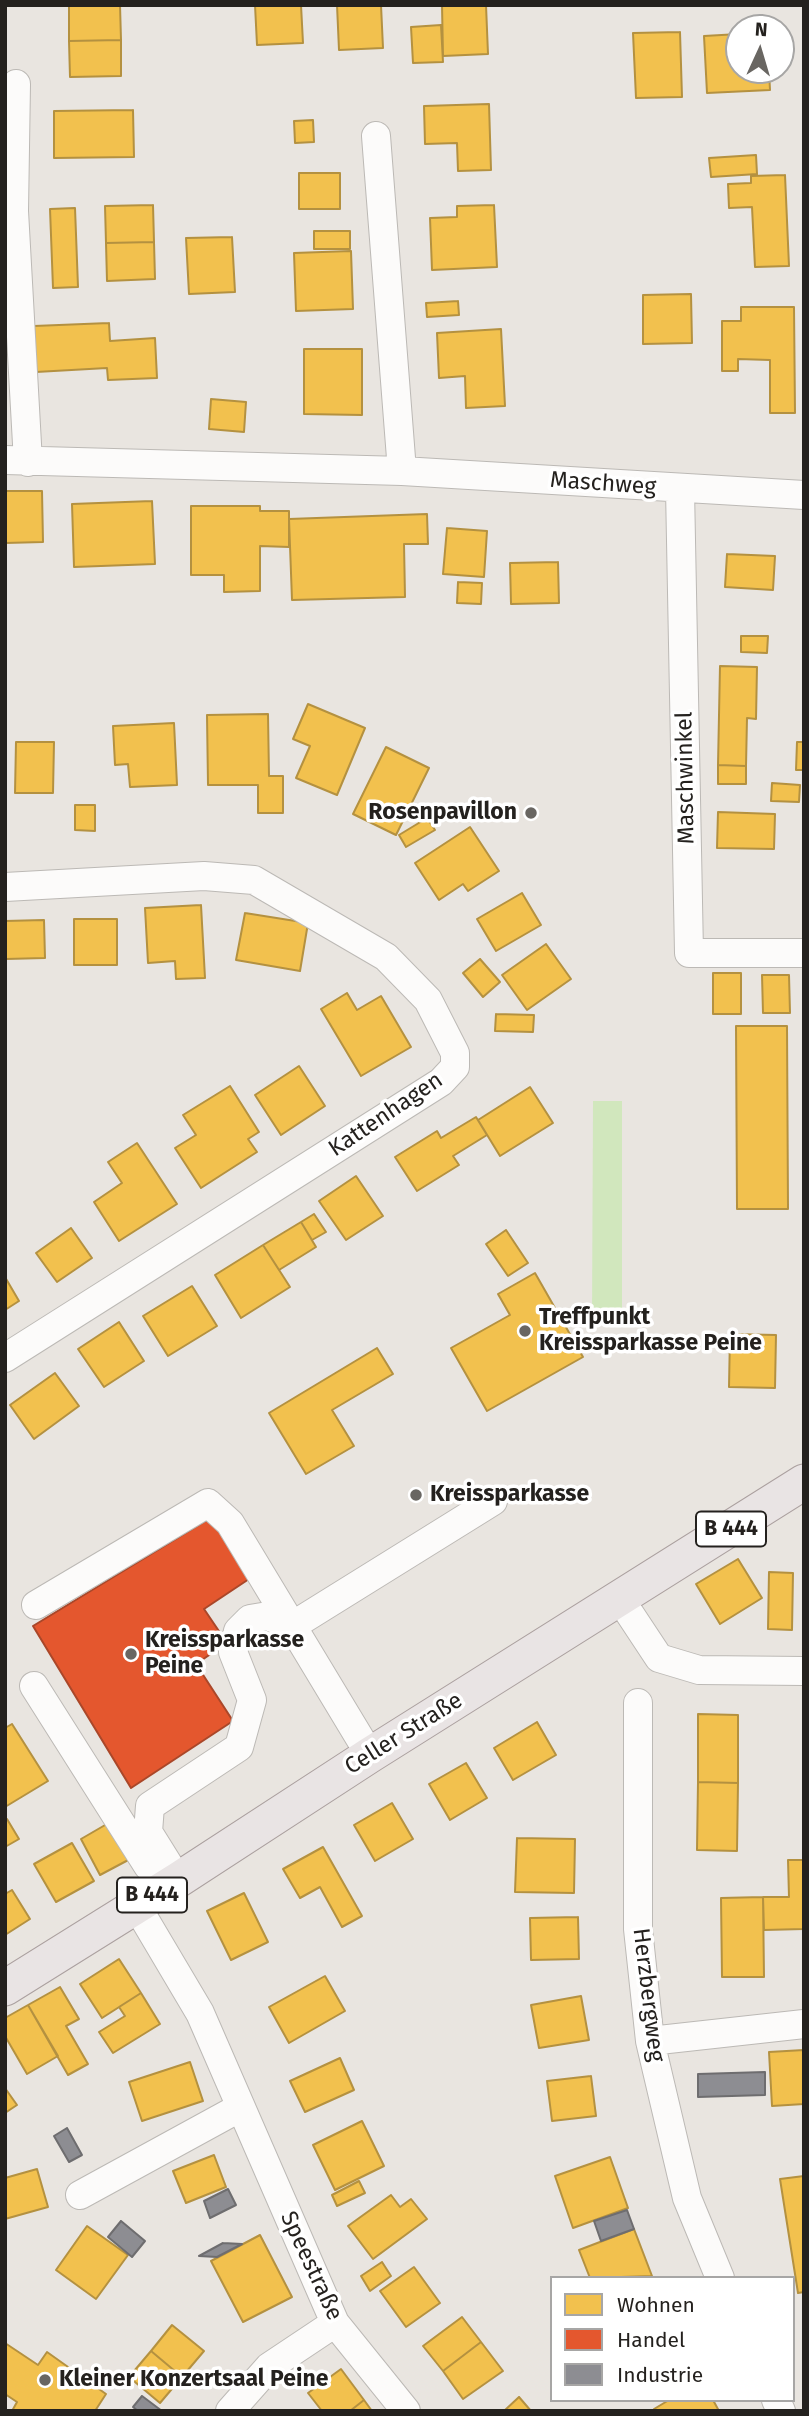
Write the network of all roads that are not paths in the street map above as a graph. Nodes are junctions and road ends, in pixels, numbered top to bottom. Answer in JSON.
{"nodes":[{"id":1,"x":16,"y":84,"type":"dead end"},
{"id":2,"x":376,"y":136,"type":"dead end"},
{"id":3,"x":17,"y":461,"type":"edge"},
{"id":4,"x":402,"y":471,"type":"junction"},
{"id":5,"x":680,"y":489,"type":"junction"},
{"id":6,"x":804,"y":495,"type":"edge"},
{"id":7,"x":5,"y":887,"type":"edge"},
{"id":8,"x":804,"y":953,"type":"edge"},
{"id":9,"x":5,"y":1358,"type":"edge"},
{"id":10,"x":804,"y":1482,"type":"edge"},
{"id":11,"x":493,"y":1501,"type":"dead end"},
{"id":12,"x":620,"y":1599,"type":"junction"},
{"id":13,"x":36,"y":1605,"type":"dead end"},
{"id":14,"x":292,"y":1626,"type":"junction"},
{"id":15,"x":804,"y":1671,"type":"edge"},
{"id":16,"x":34,"y":1686,"type":"dead end"},
{"id":17,"x":638,"y":1703,"type":"dead end"},
{"id":18,"x":370,"y":1755,"type":"junction"},
{"id":19,"x":159,"y":1891,"type":"junction"},
{"id":20,"x":5,"y":1988,"type":"edge"},
{"id":21,"x":804,"y":2024,"type":"edge"},
{"id":22,"x":650,"y":2041,"type":"junction"},
{"id":23,"x":241,"y":2107,"type":"junction"},
{"id":24,"x":80,"y":2195,"type":"dead end"},
{"id":25,"x":719,"y":2276,"type":"edge"},
{"id":26,"x":335,"y":2323,"type":"junction"},
{"id":27,"x":230,"y":2411,"type":"edge"},
{"id":28,"x":406,"y":2411,"type":"edge"}],
"edges":[{"from":1,"to":3,"type":"street"},
{"from":2,"to":4,"type":"street"},
{"from":3,"to":4,"type":"street","name":"Maschweg"},
{"from":4,"to":5,"type":"street","name":"Maschweg"},
{"from":5,"to":6,"type":"street","name":"Maschweg"},
{"from":5,"to":8,"type":"street","name":"Maschwinkel"},
{"from":7,"to":9,"type":"street","name":"Kattenhagen"},
{"from":10,"to":12,"type":"main road","name":"Celler Straße","number":"B 444"},
{"from":11,"to":14,"type":"street"},
{"from":12,"to":15,"type":"street"},
{"from":12,"to":18,"type":"main road","name":"Celler Straße","number":"B 444"},
{"from":13,"to":14,"type":"street"},
{"from":14,"to":18,"type":"street"},
{"from":14,"to":19,"type":"street"},
{"from":16,"to":19,"type":"street"},
{"from":17,"to":22,"type":"street","name":"Herzbergweg"},
{"from":18,"to":19,"type":"main road","name":"Celler Straße","number":"B 444"},
{"from":19,"to":20,"type":"main road","name":"Celler Straße","number":"B 444"},
{"from":19,"to":23,"type":"street","name":"Speestraße"},
{"from":21,"to":22,"type":"street"},
{"from":22,"to":25,"type":"street","name":"Herzbergweg"},
{"from":23,"to":24,"type":"street"},
{"from":23,"to":26,"type":"street","name":"Speestraße"},
{"from":26,"to":27,"type":"street"},
{"from":26,"to":28,"type":"street","name":"Speestraße"}]}
